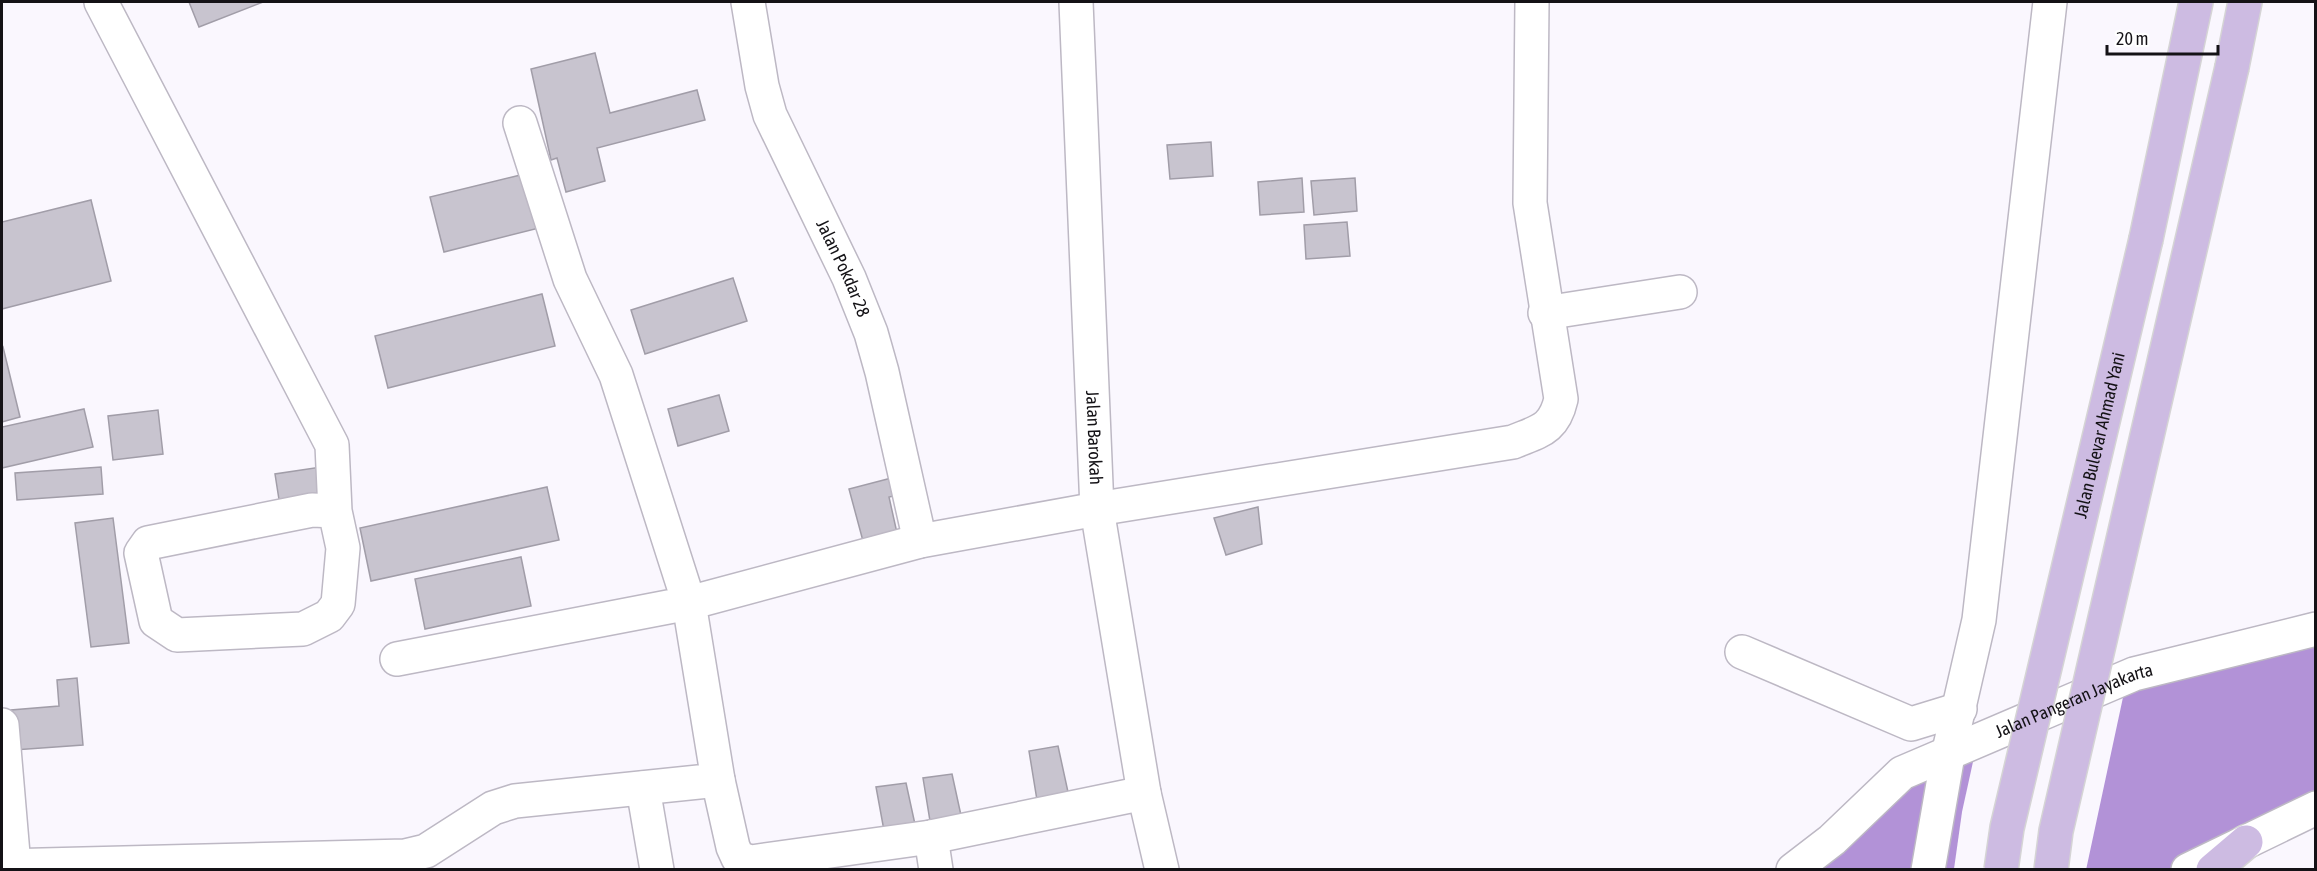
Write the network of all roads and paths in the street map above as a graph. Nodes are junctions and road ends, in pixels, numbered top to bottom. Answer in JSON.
{"nodes":[{"id":1,"x":101,"y":2,"type":"edge"},
{"id":2,"x":748,"y":2,"type":"edge"},
{"id":3,"x":1076,"y":2,"type":"edge"},
{"id":4,"x":1532,"y":2,"type":"edge"},
{"id":5,"x":2050,"y":2,"type":"edge"},
{"id":6,"x":2196,"y":2,"type":"edge"},
{"id":7,"x":2245,"y":2,"type":"edge"},
{"id":8,"x":520,"y":123,"type":"dead end"},
{"id":9,"x":1680,"y":292,"type":"dead end"},
{"id":10,"x":1545,"y":313,"type":"junction"},
{"id":11,"x":1097,"y":509,"type":"junction"},
{"id":12,"x":335,"y":511,"type":"junction"},
{"id":13,"x":920,"y":541,"type":"junction"},
{"id":14,"x":689,"y":603,"type":"junction"},
{"id":15,"x":2316,"y":629,"type":"edge"},
{"id":16,"x":1742,"y":652,"type":"dead end"},
{"id":17,"x":397,"y":659,"type":"dead end"},
{"id":18,"x":1960,"y":709,"type":"junction"},
{"id":19,"x":2,"y":725,"type":"edge"},
{"id":20,"x":1948,"y":755,"type":"junction"},
{"id":21,"x":718,"y":780,"type":"junction"},
{"id":22,"x":643,"y":788,"type":"junction"},
{"id":23,"x":1144,"y":794,"type":"junction"},
{"id":24,"x":2316,"y":808,"type":"edge"},
{"id":25,"x":931,"y":837,"type":"junction"},
{"id":26,"x":2246,"y":842,"type":"junction"},
{"id":27,"x":8,"y":866,"type":"edge"},
{"id":28,"x":657,"y":870,"type":"edge"},
{"id":29,"x":936,"y":870,"type":"edge"},
{"id":30,"x":1162,"y":870,"type":"edge"},
{"id":31,"x":1792,"y":870,"type":"edge"},
{"id":32,"x":1928,"y":870,"type":"edge"},
{"id":33,"x":2001,"y":870,"type":"edge"},
{"id":34,"x":2051,"y":870,"type":"edge"},
{"id":35,"x":2188,"y":870,"type":"edge"},
{"id":36,"x":2213,"y":870,"type":"edge"}],
"edges":[{"from":1,"to":12,"type":"street"},
{"from":2,"to":13,"type":"street","name":"Jalan Pokdar 28"},
{"from":3,"to":11,"type":"street","name":"Jalan Barokah"},
{"from":4,"to":10,"type":"street"},
{"from":5,"to":18,"type":"street"},
{"from":6,"to":33,"type":"main road","name":"Jalan Bulevar Ahmad Yani","bridge":true},
{"from":7,"to":34,"type":"main road","bridge":true},
{"from":8,"to":14,"type":"street"},
{"from":9,"to":10,"type":"street"},
{"from":10,"to":11,"type":"street"},
{"from":11,"to":13,"type":"street"},
{"from":11,"to":23,"type":"street","name":"Jalan Barokah"},
{"from":12,"to":12,"type":"street"},
{"from":13,"to":14,"type":"street"},
{"from":14,"to":17,"type":"street"},
{"from":14,"to":21,"type":"street"},
{"from":15,"to":20,"type":"street","name":"Jalan Pangeran Jayakarta"},
{"from":16,"to":18,"type":"street"},
{"from":18,"to":20,"type":"street"},
{"from":19,"to":27,"type":"street"},
{"from":20,"to":31,"type":"street","name":"Jalan Pangeran Jayakarta"},
{"from":20,"to":32,"type":"street"},
{"from":21,"to":22,"type":"street"},
{"from":21,"to":25,"type":"street"},
{"from":22,"to":27,"type":"street"},
{"from":22,"to":28,"type":"street"},
{"from":23,"to":25,"type":"street"},
{"from":23,"to":30,"type":"street","name":"Jalan Barokah"},
{"from":24,"to":26,"type":"street"},
{"from":25,"to":29,"type":"street"},
{"from":26,"to":35,"type":"street"},
{"from":26,"to":36,"type":"main road"}]}
